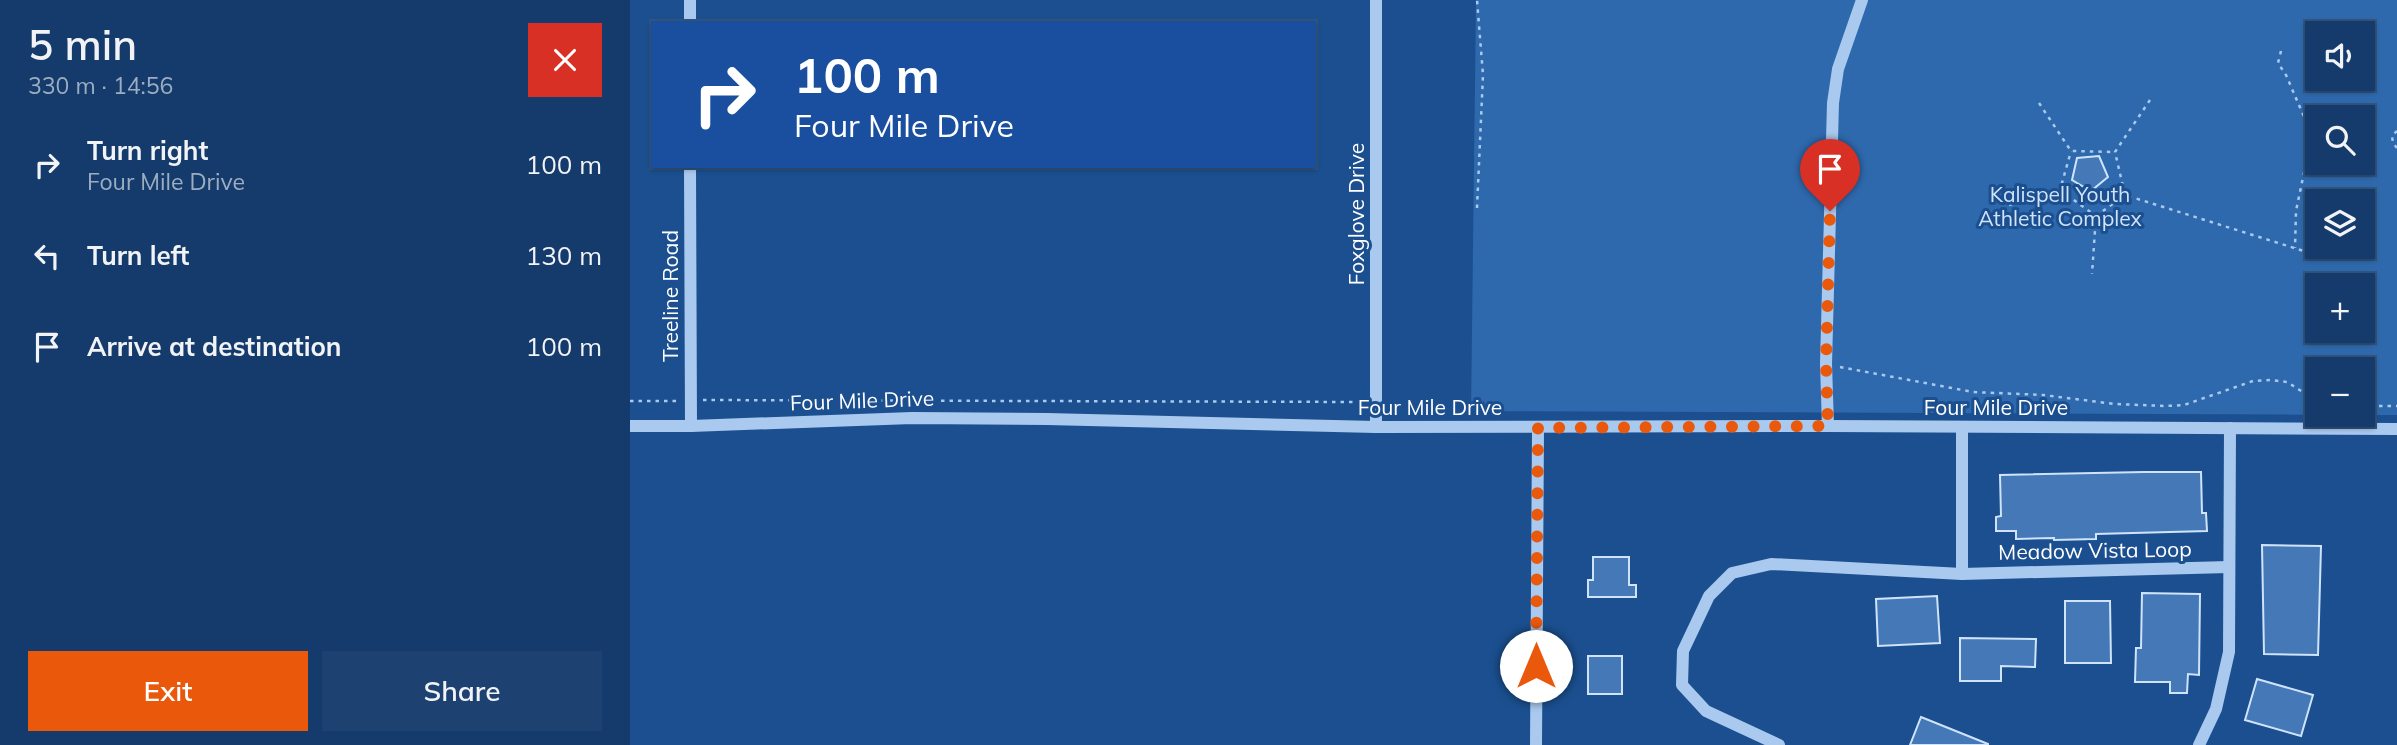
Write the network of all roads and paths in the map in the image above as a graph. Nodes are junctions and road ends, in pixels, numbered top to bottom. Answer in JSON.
{"nodes":[{"id":1,"x":690,"y":0,"type":"edge"},
{"id":2,"x":1376,"y":0,"type":"edge"},
{"id":3,"x":1477,"y":0,"type":"edge"},
{"id":4,"x":1862,"y":0,"type":"edge"},
{"id":5,"x":690,"y":21,"type":"edge"},
{"id":6,"x":2281,"y":51,"type":"dead end"},
{"id":7,"x":2150,"y":100,"type":"dead end"},
{"id":8,"x":2039,"y":103,"type":"dead end"},
{"id":9,"x":2397,"y":131,"type":"edge"},
{"id":10,"x":2397,"y":148,"type":"edge"},
{"id":11,"x":2071,"y":151,"type":"junction"},
{"id":12,"x":2115,"y":152,"type":"junction"},
{"id":13,"x":690,"y":168,"type":"edge"},
{"id":14,"x":2060,"y":190,"type":"junction"},
{"id":15,"x":2125,"y":195,"type":"junction"},
{"id":16,"x":2009,"y":205,"type":"dead end"},
{"id":17,"x":1477,"y":208,"type":"dead end"},
{"id":18,"x":2096,"y":216,"type":"junction"},
{"id":19,"x":2295,"y":248,"type":"junction"},
{"id":20,"x":2305,"y":251,"type":"edge"},
{"id":21,"x":2092,"y":274,"type":"dead end"},
{"id":22,"x":1826,"y":364,"type":"junction"},
{"id":23,"x":2305,"y":393,"type":"edge"},
{"id":24,"x":630,"y":401,"type":"edge"},
{"id":25,"x":690,"y":401,"type":"junction"},
{"id":26,"x":1376,"y":402,"type":"junction"},
{"id":27,"x":2375,"y":406,"type":"edge"},
{"id":28,"x":2397,"y":406,"type":"edge"},
{"id":29,"x":630,"y":426,"type":"edge"},
{"id":30,"x":691,"y":426,"type":"junction"},
{"id":31,"x":1828,"y":426,"type":"junction"},
{"id":32,"x":1376,"y":427,"type":"junction"},
{"id":33,"x":1962,"y":427,"type":"junction"},
{"id":34,"x":1436,"y":428,"type":"junction"},
{"id":35,"x":1538,"y":428,"type":"junction"},
{"id":36,"x":2230,"y":428,"type":"junction"},
{"id":37,"x":2397,"y":429,"type":"edge"},
{"id":38,"x":2229,"y":567,"type":"junction"},
{"id":39,"x":1962,"y":574,"type":"junction"},
{"id":40,"x":1536,"y":745,"type":"edge"},
{"id":41,"x":1779,"y":745,"type":"edge"},
{"id":42,"x":2199,"y":745,"type":"edge"}],
"edges":[{"from":1,"to":5,"type":"street"},
{"from":2,"to":26,"type":"street","name":"Foxglove Drive"},
{"from":3,"to":17,"type":"path"},
{"from":4,"to":22,"type":"street"},
{"from":6,"to":19,"type":"path"},
{"from":7,"to":12,"type":"path"},
{"from":8,"to":11,"type":"path"},
{"from":9,"to":10,"type":"path"},
{"from":11,"to":12,"type":"path"},
{"from":11,"to":14,"type":"path"},
{"from":12,"to":15,"type":"path"},
{"from":13,"to":25,"type":"street","name":"Treeline Road"},
{"from":14,"to":16,"type":"path"},
{"from":14,"to":18,"type":"path"},
{"from":15,"to":18,"type":"path"},
{"from":15,"to":19,"type":"path"},
{"from":18,"to":21,"type":"path"},
{"from":19,"to":20,"type":"path"},
{"from":22,"to":23,"type":"path"},
{"from":22,"to":31,"type":"street"},
{"from":24,"to":25,"type":"path"},
{"from":25,"to":26,"type":"path"},
{"from":25,"to":30,"type":"street","name":"Treeline Road"},
{"from":26,"to":32,"type":"street","name":"Foxglove Drive"},
{"from":26,"to":34,"type":"path"},
{"from":27,"to":28,"type":"path"},
{"from":29,"to":30,"type":"street","name":"Four Mile Drive"},
{"from":30,"to":32,"type":"street","name":"Four Mile Drive"},
{"from":31,"to":33,"type":"street","name":"Four Mile Drive"},
{"from":31,"to":35,"type":"street","name":"Four Mile Drive"},
{"from":32,"to":34,"type":"street","name":"Four Mile Drive"},
{"from":33,"to":36,"type":"street","name":"Four Mile Drive"},
{"from":33,"to":39,"type":"street"},
{"from":34,"to":35,"type":"street","name":"Four Mile Drive"},
{"from":35,"to":40,"type":"street"},
{"from":36,"to":37,"type":"street","name":"Four Mile Drive"},
{"from":36,"to":38,"type":"street"},
{"from":38,"to":39,"type":"street","name":"Meadow Vista Loop"},
{"from":38,"to":42,"type":"street"},
{"from":39,"to":41,"type":"street","name":"Meadow Vista Loop"}]}
